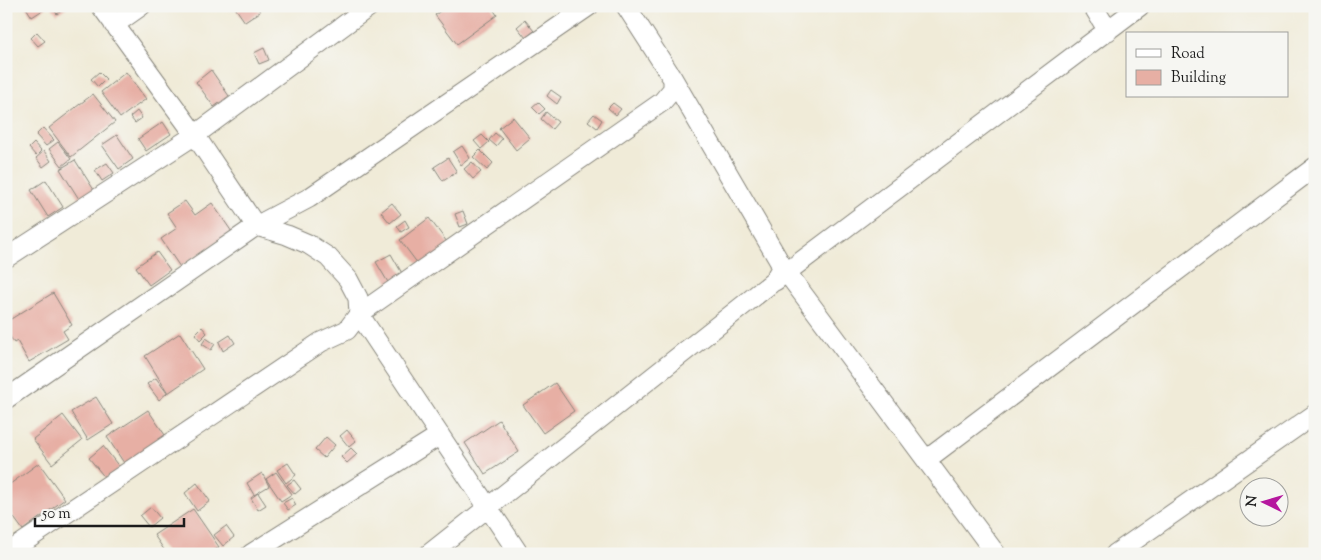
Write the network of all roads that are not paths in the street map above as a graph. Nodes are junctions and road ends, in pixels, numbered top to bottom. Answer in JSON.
{"nodes":[{"id":1,"x":101,"y":6,"type":"edge"},
{"id":2,"x":140,"y":6,"type":"edge"},
{"id":3,"x":370,"y":6,"type":"edge"},
{"id":4,"x":589,"y":6,"type":"edge"},
{"id":5,"x":626,"y":6,"type":"edge"},
{"id":6,"x":1093,"y":6,"type":"edge"},
{"id":7,"x":1140,"y":6,"type":"edge"},
{"id":8,"x":114,"y":25,"type":"junction"},
{"id":9,"x":1108,"y":31,"type":"junction"},
{"id":10,"x":674,"y":79,"type":"junction"},
{"id":11,"x":195,"y":135,"type":"junction"},
{"id":12,"x":1315,"y":167,"type":"edge"},
{"id":13,"x":256,"y":226,"type":"junction"},
{"id":14,"x":6,"y":258,"type":"edge"},
{"id":15,"x":781,"y":273,"type":"junction"},
{"id":16,"x":359,"y":314,"type":"junction"},
{"id":17,"x":6,"y":399,"type":"edge"},
{"id":18,"x":1315,"y":414,"type":"edge"},
{"id":19,"x":440,"y":436,"type":"junction"},
{"id":20,"x":926,"y":460,"type":"junction"},
{"id":21,"x":488,"y":507,"type":"junction"},
{"id":22,"x":6,"y":554,"type":"edge"},
{"id":23,"x":251,"y":554,"type":"edge"},
{"id":24,"x":429,"y":554,"type":"edge"},
{"id":25,"x":519,"y":554,"type":"edge"},
{"id":26,"x":996,"y":554,"type":"edge"},
{"id":27,"x":1115,"y":554,"type":"edge"}],
"edges":[{"from":1,"to":8,"type":"street"},
{"from":2,"to":8,"type":"street"},
{"from":3,"to":11,"type":"street"},
{"from":4,"to":13,"type":"street"},
{"from":5,"to":10,"type":"street"},
{"from":6,"to":9,"type":"street"},
{"from":7,"to":9,"type":"street"},
{"from":8,"to":11,"type":"street"},
{"from":9,"to":15,"type":"street"},
{"from":10,"to":15,"type":"street"},
{"from":10,"to":16,"type":"street"},
{"from":11,"to":13,"type":"street"},
{"from":11,"to":14,"type":"street"},
{"from":12,"to":20,"type":"street"},
{"from":13,"to":16,"type":"street"},
{"from":13,"to":17,"type":"street"},
{"from":15,"to":20,"type":"street"},
{"from":15,"to":21,"type":"street"},
{"from":16,"to":19,"type":"street"},
{"from":16,"to":22,"type":"street"},
{"from":18,"to":27,"type":"street"},
{"from":19,"to":21,"type":"street"},
{"from":19,"to":23,"type":"street"},
{"from":20,"to":26,"type":"street"},
{"from":21,"to":24,"type":"street"},
{"from":21,"to":25,"type":"street"}]}
